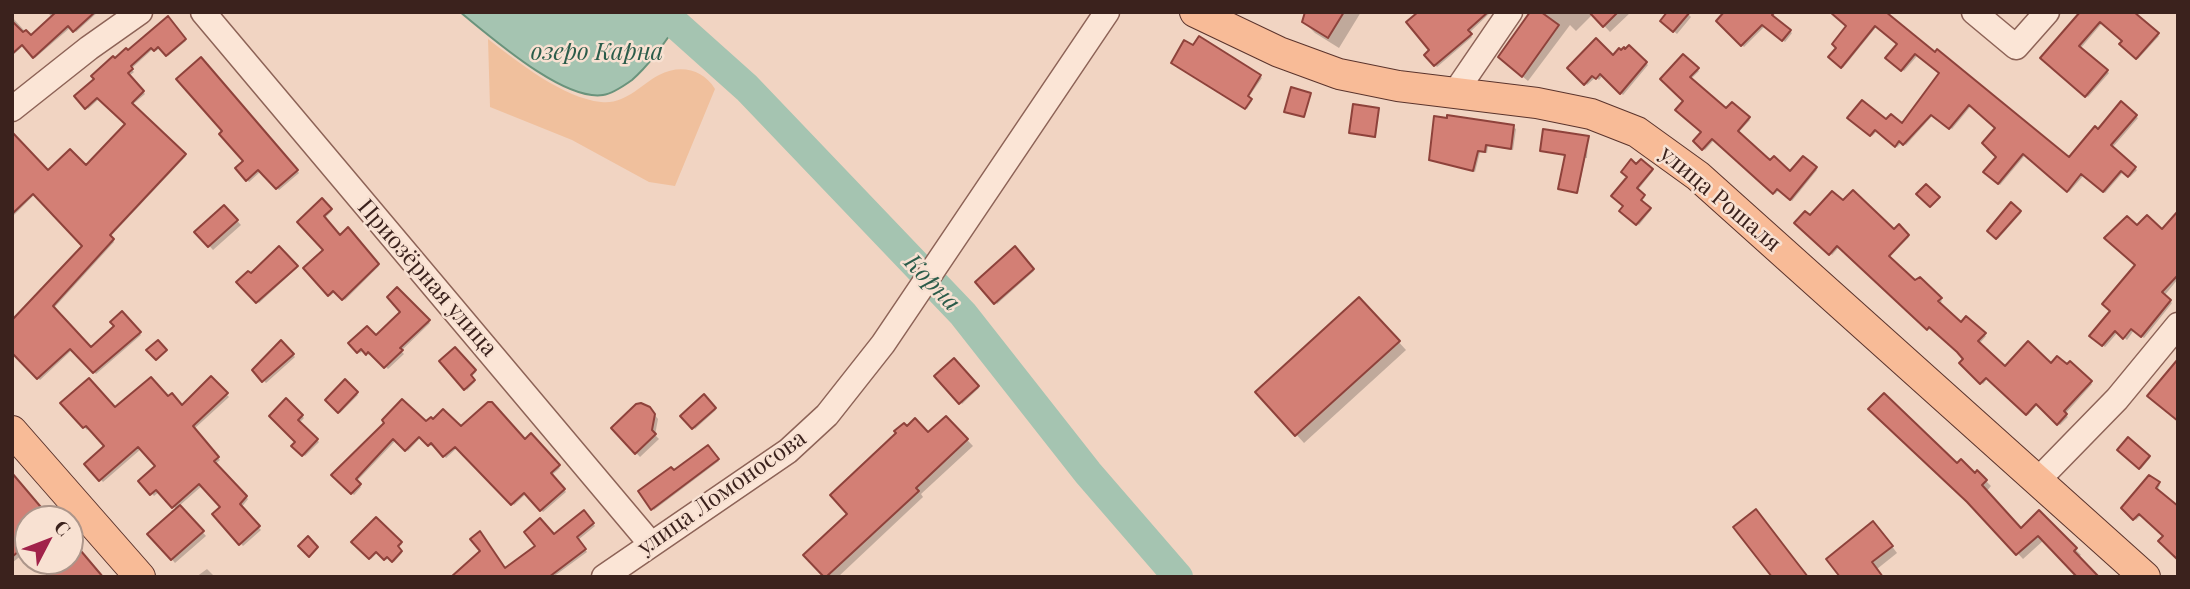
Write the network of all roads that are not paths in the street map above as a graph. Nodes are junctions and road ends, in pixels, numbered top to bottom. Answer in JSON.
{"nodes":[{"id":1,"x":140,"y":12,"type":"edge"},
{"id":2,"x":203,"y":12,"type":"edge"},
{"id":3,"x":1107,"y":12,"type":"edge"},
{"id":4,"x":1195,"y":12,"type":"edge"},
{"id":5,"x":1510,"y":12,"type":"edge"},
{"id":6,"x":1974,"y":12,"type":"edge"},
{"id":7,"x":2047,"y":12,"type":"edge"},
{"id":8,"x":1454,"y":94,"type":"junction"},
{"id":9,"x":12,"y":109,"type":"edge"},
{"id":10,"x":2178,"y":325,"type":"edge"},
{"id":11,"x":12,"y":431,"type":"edge"},
{"id":12,"x":2038,"y":480,"type":"junction"},
{"id":13,"x":651,"y":544,"type":"junction"},
{"id":14,"x":140,"y":577,"type":"edge"},
{"id":15,"x":604,"y":577,"type":"edge"},
{"id":16,"x":2145,"y":577,"type":"edge"}],
"edges":[{"from":1,"to":9,"type":"street"},
{"from":2,"to":13,"type":"street","name":"Приозёрная улица"},
{"from":3,"to":13,"type":"street","name":"улица Ломоносова"},
{"from":4,"to":8,"type":"main road","name":"улица Рошаля"},
{"from":5,"to":8,"type":"street"},
{"from":6,"to":7,"type":"street"},
{"from":8,"to":12,"type":"main road","name":"улица Рошаля"},
{"from":10,"to":12,"type":"street"},
{"from":11,"to":14,"type":"main road"},
{"from":12,"to":16,"type":"main road","name":"улица Рошаля"},
{"from":13,"to":15,"type":"street","name":"улица Ломоносова"}]}
